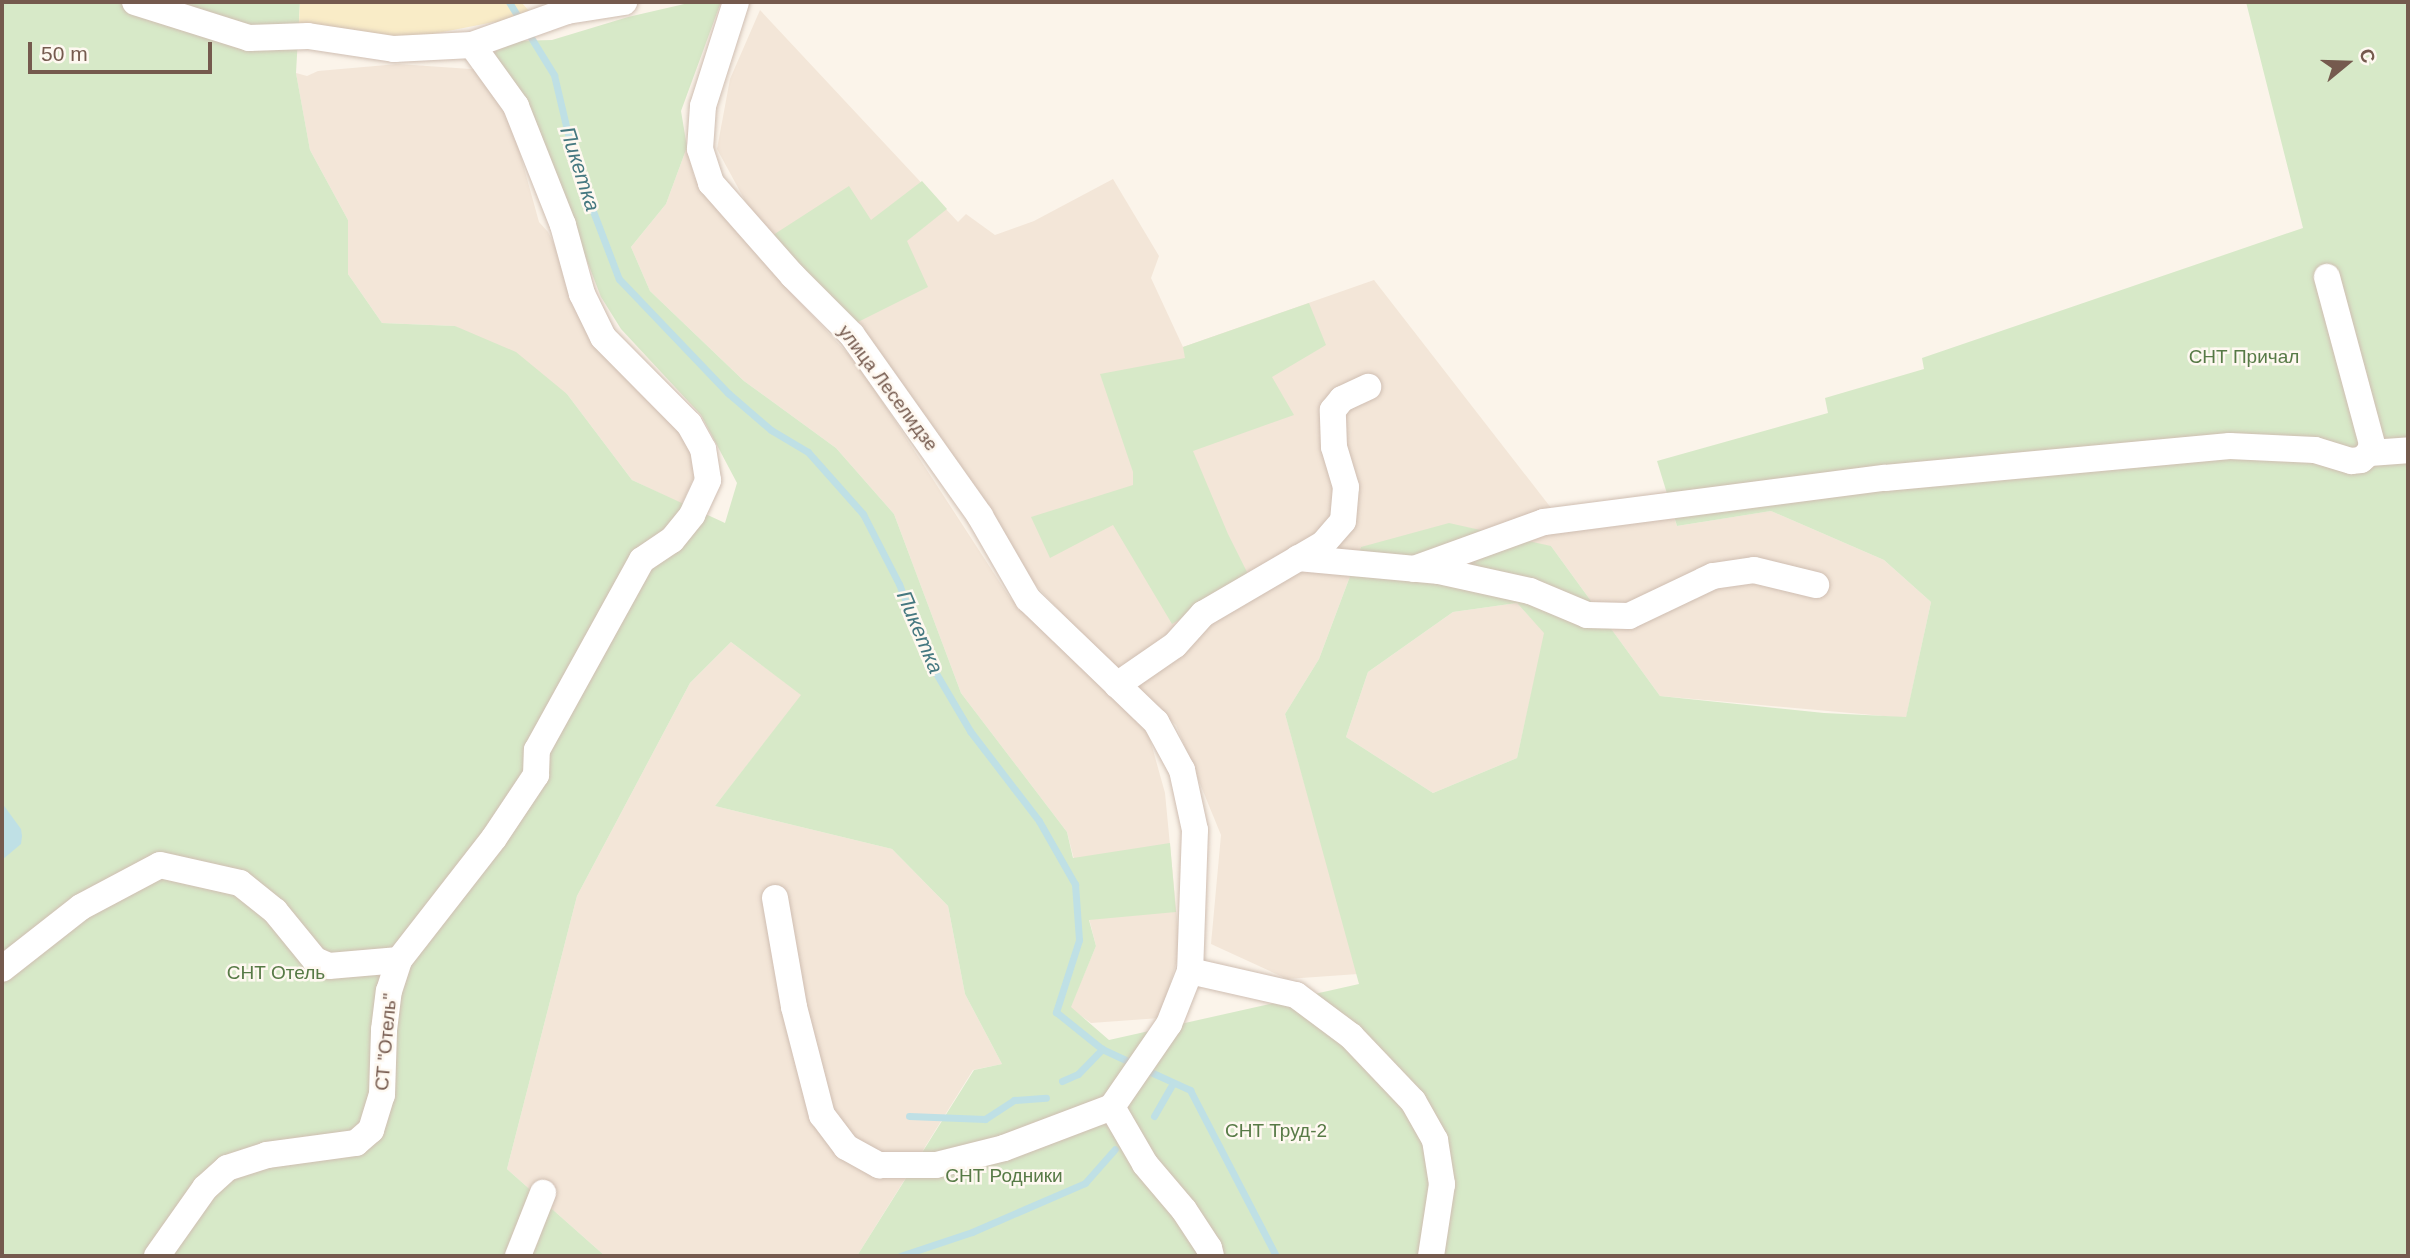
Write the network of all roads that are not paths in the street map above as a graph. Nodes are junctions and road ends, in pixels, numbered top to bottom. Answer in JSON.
{"nodes":[{"id":1,"x":135,"y":2,"type":"edge"},
{"id":2,"x":624,"y":2,"type":"edge"},
{"id":3,"x":736,"y":2,"type":"edge"},
{"id":4,"x":472,"y":45,"type":"junction"},
{"id":5,"x":2327,"y":277,"type":"dead end"},
{"id":6,"x":1368,"y":387,"type":"dead end"},
{"id":7,"x":2408,"y":450,"type":"edge"},
{"id":8,"x":2370,"y":453,"type":"junction"},
{"id":9,"x":1298,"y":558,"type":"junction"},
{"id":10,"x":1414,"y":569,"type":"junction"},
{"id":11,"x":1816,"y":585,"type":"dead end"},
{"id":12,"x":1117,"y":685,"type":"junction"},
{"id":13,"x":775,"y":898,"type":"dead end"},
{"id":14,"x":399,"y":960,"type":"junction"},
{"id":15,"x":2,"y":969,"type":"edge"},
{"id":16,"x":1190,"y":971,"type":"junction"},
{"id":17,"x":1112,"y":1107,"type":"junction"},
{"id":18,"x":543,"y":1193,"type":"dead end"},
{"id":19,"x":157,"y":1256,"type":"edge"},
{"id":20,"x":518,"y":1256,"type":"edge"},
{"id":21,"x":1210,"y":1256,"type":"edge"},
{"id":22,"x":1431,"y":1256,"type":"edge"}],
"edges":[{"from":1,"to":4,"type":"street"},
{"from":2,"to":4,"type":"street"},
{"from":3,"to":12,"type":"street","name":"улица Леселидзе"},
{"from":4,"to":14,"type":"street","name":"СТ \"Отель\""},
{"from":5,"to":8,"type":"street"},
{"from":6,"to":9,"type":"street"},
{"from":7,"to":8,"type":"street"},
{"from":8,"to":10,"type":"street"},
{"from":9,"to":10,"type":"street"},
{"from":9,"to":12,"type":"street"},
{"from":10,"to":11,"type":"street"},
{"from":12,"to":16,"type":"street","name":"улица Леселидзе"},
{"from":13,"to":17,"type":"street"},
{"from":14,"to":15,"type":"street"},
{"from":14,"to":19,"type":"street","name":"СТ \"Отель\""},
{"from":16,"to":17,"type":"street","name":"улица Леселидзе"},
{"from":16,"to":22,"type":"street"},
{"from":17,"to":21,"type":"street"},
{"from":18,"to":20,"type":"street"}]}
